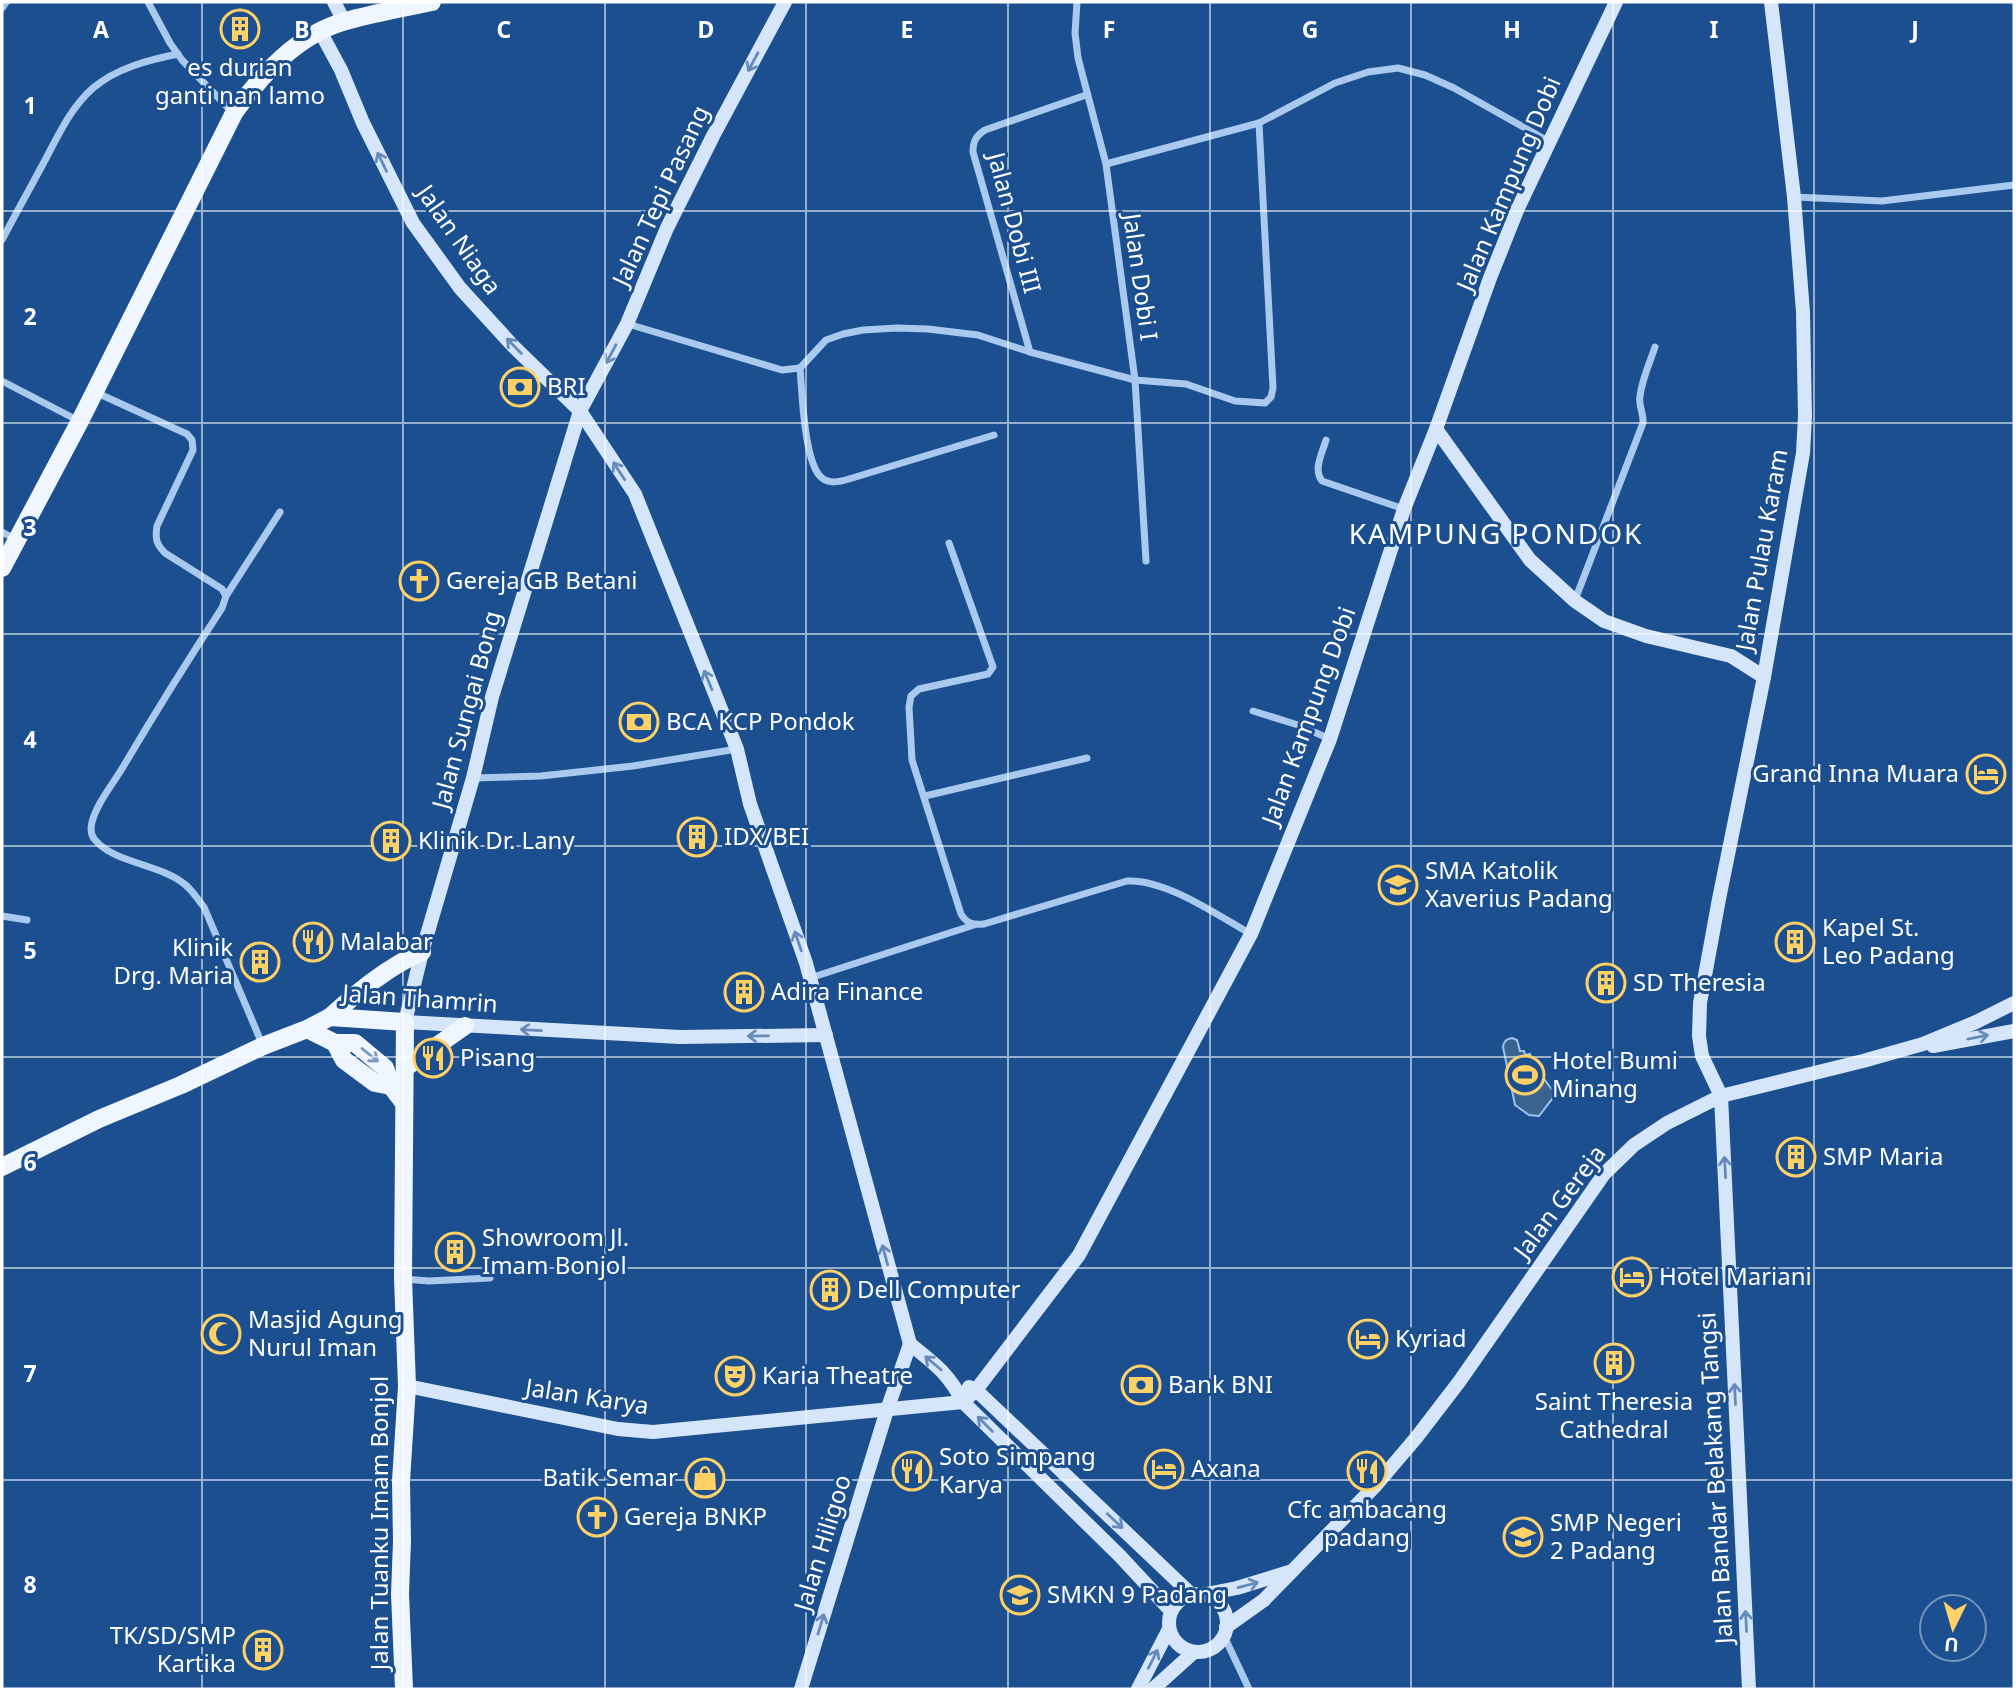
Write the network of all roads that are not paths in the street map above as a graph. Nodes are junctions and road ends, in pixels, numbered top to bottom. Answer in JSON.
{"nodes":[{"id":1,"x":148,"y":2,"type":"edge"},
{"id":2,"x":334,"y":2,"type":"edge"},
{"id":3,"x":432,"y":2,"type":"edge"},
{"id":4,"x":785,"y":2,"type":"edge"},
{"id":5,"x":1077,"y":2,"type":"edge"},
{"id":6,"x":1616,"y":2,"type":"edge"},
{"id":7,"x":1771,"y":2,"type":"edge"},
{"id":8,"x":344,"y":21,"type":"junction"},
{"id":9,"x":320,"y":31,"type":"junction"},
{"id":10,"x":178,"y":54,"type":"junction"},
{"id":11,"x":1086,"y":95,"type":"junction"},
{"id":12,"x":234,"y":113,"type":"junction"},
{"id":13,"x":1259,"y":123,"type":"junction"},
{"id":14,"x":1548,"y":141,"type":"junction"},
{"id":15,"x":1106,"y":164,"type":"junction"},
{"id":16,"x":2014,"y":186,"type":"edge"},
{"id":17,"x":1794,"y":197,"type":"junction"},
{"id":18,"x":2,"y":240,"type":"edge"},
{"id":19,"x":627,"y":324,"type":"junction"},
{"id":20,"x":1655,"y":347,"type":"dead end"},
{"id":21,"x":1030,"y":352,"type":"junction"},
{"id":22,"x":800,"y":368,"type":"junction"},
{"id":23,"x":1135,"y":380,"type":"junction"},
{"id":24,"x":2,"y":382,"type":"edge"},
{"id":25,"x":94,"y":391,"type":"junction"},
{"id":26,"x":580,"y":411,"type":"junction"},
{"id":27,"x":80,"y":421,"type":"junction"},
{"id":28,"x":1436,"y":429,"type":"junction"},
{"id":29,"x":994,"y":435,"type":"dead end"},
{"id":30,"x":1326,"y":440,"type":"dead end"},
{"id":31,"x":1404,"y":509,"type":"junction"},
{"id":32,"x":280,"y":512,"type":"dead end"},
{"id":33,"x":2,"y":532,"type":"edge"},
{"id":34,"x":18,"y":540,"type":"junction"},
{"id":35,"x":949,"y":543,"type":"dead end"},
{"id":36,"x":1146,"y":561,"type":"dead end"},
{"id":37,"x":2,"y":568,"type":"edge"},
{"id":38,"x":226,"y":596,"type":"junction"},
{"id":39,"x":1575,"y":601,"type":"junction"},
{"id":40,"x":1764,"y":677,"type":"junction"},
{"id":41,"x":1253,"y":711,"type":"dead end"},
{"id":42,"x":1330,"y":739,"type":"junction"},
{"id":43,"x":737,"y":749,"type":"junction"},
{"id":44,"x":1087,"y":758,"type":"dead end"},
{"id":45,"x":472,"y":778,"type":"junction"},
{"id":46,"x":925,"y":796,"type":"junction"},
{"id":47,"x":2,"y":916,"type":"edge"},
{"id":48,"x":27,"y":920,"type":"dead end"},
{"id":49,"x":974,"y":925,"type":"junction"},
{"id":50,"x":1251,"y":934,"type":"junction"},
{"id":51,"x":422,"y":952,"type":"junction"},
{"id":52,"x":810,"y":978,"type":"junction"},
{"id":53,"x":2014,"y":1003,"type":"edge"},
{"id":54,"x":330,"y":1017,"type":"junction"},
{"id":55,"x":405,"y":1022,"type":"junction"},
{"id":56,"x":465,"y":1026,"type":"junction"},
{"id":57,"x":307,"y":1029,"type":"junction"},
{"id":58,"x":2014,"y":1031,"type":"edge"},
{"id":59,"x":826,"y":1035,"type":"junction"},
{"id":60,"x":262,"y":1046,"type":"junction"},
{"id":61,"x":1863,"y":1062,"type":"junction"},
{"id":62,"x":405,"y":1068,"type":"junction"},
{"id":63,"x":1721,"y":1097,"type":"junction"},
{"id":64,"x":404,"y":1103,"type":"junction"},
{"id":65,"x":2,"y":1167,"type":"edge"},
{"id":66,"x":490,"y":1278,"type":"dead end"},
{"id":67,"x":403,"y":1279,"type":"junction"},
{"id":68,"x":910,"y":1344,"type":"junction"},
{"id":69,"x":954,"y":1383,"type":"junction"},
{"id":70,"x":407,"y":1386,"type":"junction"},
{"id":71,"x":976,"y":1390,"type":"junction"},
{"id":72,"x":963,"y":1402,"type":"junction"},
{"id":73,"x":887,"y":1410,"type":"junction"},
{"id":74,"x":1027,"y":1438,"type":"junction"},
{"id":75,"x":1013,"y":1452,"type":"junction"},
{"id":76,"x":1293,"y":1570,"type":"junction"},
{"id":77,"x":1197,"y":1595,"type":"junction"},
{"id":78,"x":1171,"y":1611,"type":"junction"},
{"id":79,"x":1169,"y":1629,"type":"junction"},
{"id":80,"x":1225,"y":1631,"type":"junction"},
{"id":81,"x":1194,"y":1652,"type":"junction"},
{"id":82,"x":404,"y":1689,"type":"edge"},
{"id":83,"x":801,"y":1689,"type":"edge"},
{"id":84,"x":1138,"y":1689,"type":"edge"},
{"id":85,"x":1153,"y":1689,"type":"edge"},
{"id":86,"x":1248,"y":1689,"type":"edge"},
{"id":87,"x":1749,"y":1689,"type":"edge"}],
"edges":[{"from":1,"to":10,"type":"street"},
{"from":2,"to":8,"type":"street"},
{"from":3,"to":8,"type":"main road"},
{"from":4,"to":19,"type":"street","name":"Jalan Tepi Pasang","one_way":true},
{"from":5,"to":11,"type":"street","name":"Jalan Dobi I"},
{"from":6,"to":14,"type":"street","name":"Jalan Kampung Dobi"},
{"from":7,"to":17,"type":"street","name":"Jalan Pulau Karam"},
{"from":8,"to":9,"type":"main road"},
{"from":9,"to":12,"type":"main road"},
{"from":26,"to":9,"type":"street","name":"Jalan Niaga","one_way":true},
{"from":10,"to":12,"type":"street"},
{"from":10,"to":18,"type":"street"},
{"from":11,"to":15,"type":"street","name":"Jalan Dobi I"},
{"from":11,"to":21,"type":"street","name":"Jalan Dobi III"},
{"from":12,"to":25,"type":"main road"},
{"from":13,"to":14,"type":"street"},
{"from":13,"to":15,"type":"street"},
{"from":13,"to":23,"type":"street"},
{"from":14,"to":28,"type":"street","name":"Jalan Kampung Dobi"},
{"from":15,"to":23,"type":"street","name":"Jalan Dobi I"},
{"from":16,"to":17,"type":"street"},
{"from":17,"to":40,"type":"street","name":"Jalan Pulau Karam"},
{"from":19,"to":22,"type":"street"},
{"from":19,"to":26,"type":"street","name":"Jalan Tepi Pasang","one_way":true},
{"from":20,"to":39,"type":"street"},
{"from":21,"to":22,"type":"street"},
{"from":21,"to":23,"type":"street"},
{"from":22,"to":29,"type":"street"},
{"from":23,"to":36,"type":"street","name":"Jalan Dobi I"},
{"from":24,"to":27,"type":"street"},
{"from":25,"to":27,"type":"main road"},
{"from":25,"to":38,"type":"street"},
{"from":43,"to":26,"type":"street","name":"Jalan Niaga","one_way":true},
{"from":26,"to":45,"type":"street","name":"Jalan Sungai Bong"},
{"from":27,"to":34,"type":"main road"},
{"from":28,"to":31,"type":"street","name":"Jalan Kampung Dobi"},
{"from":28,"to":39,"type":"street"},
{"from":30,"to":31,"type":"street"},
{"from":31,"to":42,"type":"street","name":"Jalan Kampung Dobi"},
{"from":32,"to":38,"type":"street"},
{"from":33,"to":34,"type":"street"},
{"from":34,"to":37,"type":"main road"},
{"from":35,"to":46,"type":"street"},
{"from":38,"to":60,"type":"street"},
{"from":39,"to":40,"type":"street"},
{"from":40,"to":63,"type":"street","name":"Jalan Pulau Karam"},
{"from":41,"to":42,"type":"street"},
{"from":42,"to":50,"type":"street","name":"Jalan Kampung Dobi"},
{"from":43,"to":45,"type":"street"},
{"from":52,"to":43,"type":"street","name":"Jalan Niaga","one_way":true},
{"from":44,"to":46,"type":"street"},
{"from":45,"to":51,"type":"street","name":"Jalan Sungai Bong"},
{"from":46,"to":49,"type":"street"},
{"from":47,"to":48,"type":"street"},
{"from":49,"to":50,"type":"street"},
{"from":49,"to":52,"type":"street"},
{"from":50,"to":71,"type":"street","name":"Jalan Kampung Dobi"},
{"from":51,"to":54,"type":"main road"},
{"from":51,"to":55,"type":"street","name":"Jalan Sungai Bong"},
{"from":52,"to":59,"type":"street","name":"Jalan Niaga"},
{"from":53,"to":61,"type":"street","name":"Jalan Gereja"},
{"from":54,"to":55,"type":"main road","name":"Jalan Thamrin"},
{"from":54,"to":57,"type":"main road","name":"Jalan Thamrin"},
{"from":55,"to":56,"type":"street","name":"Jalan Thamrin"},
{"from":55,"to":62,"type":"main road","name":"Jalan Tuanku Imam Bonjol"},
{"from":59,"to":56,"type":"street","name":"Jalan Thamrin","one_way":true},
{"from":56,"to":62,"type":"main road"},
{"from":57,"to":60,"type":"main road","name":"Jalan Thamrin"},
{"from":57,"to":64,"type":"main road"},
{"from":61,"to":58,"type":"street","one_way":true},
{"from":68,"to":59,"type":"street","name":"Jalan Niaga","one_way":true},
{"from":60,"to":65,"type":"main road","name":"Jalan Thamrin"},
{"from":61,"to":63,"type":"street","name":"Jalan Gereja"},
{"from":62,"to":64,"type":"main road","name":"Jalan Tuanku Imam Bonjol"},
{"from":63,"to":76,"type":"street","name":"Jalan Gereja"},
{"from":87,"to":63,"type":"street","name":"Jalan Bandar Belakang Tangsi","one_way":true},
{"from":64,"to":67,"type":"main road","name":"Jalan Tuanku Imam Bonjol"},
{"from":66,"to":67,"type":"street"},
{"from":67,"to":70,"type":"main road","name":"Jalan Tuanku Imam Bonjol"},
{"from":69,"to":68,"type":"street","one_way":true},
{"from":68,"to":73,"type":"street","name":"Jalan Hiligoo"},
{"from":69,"to":71,"type":"street"},
{"from":69,"to":72,"type":"street"},
{"from":70,"to":73,"type":"street","name":"Jalan Karya"},
{"from":70,"to":82,"type":"main road","name":"Jalan Tuanku Imam Bonjol"},
{"from":71,"to":72,"type":"street","name":"Jalan Kampung Dobi"},
{"from":71,"to":74,"type":"street"},
{"from":72,"to":73,"type":"street","name":"Jalan Karya"},
{"from":75,"to":72,"type":"street","one_way":true},
{"from":83,"to":73,"type":"street","name":"Jalan Hiligoo","one_way":true},
{"from":74,"to":75,"type":"street"},
{"from":74,"to":77,"type":"street","one_way":true},
{"from":75,"to":78,"type":"street"},
{"from":77,"to":76,"type":"street","one_way":true},
{"from":76,"to":80,"type":"street","name":"Jalan Gereja"},
{"from":77,"to":78,"type":"street"},
{"from":77,"to":80,"type":"street"},
{"from":78,"to":79,"type":"street"},
{"from":79,"to":81,"type":"street"},
{"from":84,"to":79,"type":"street","one_way":true},
{"from":80,"to":81,"type":"street"},
{"from":80,"to":86,"type":"street"},
{"from":81,"to":85,"type":"street"}]}
